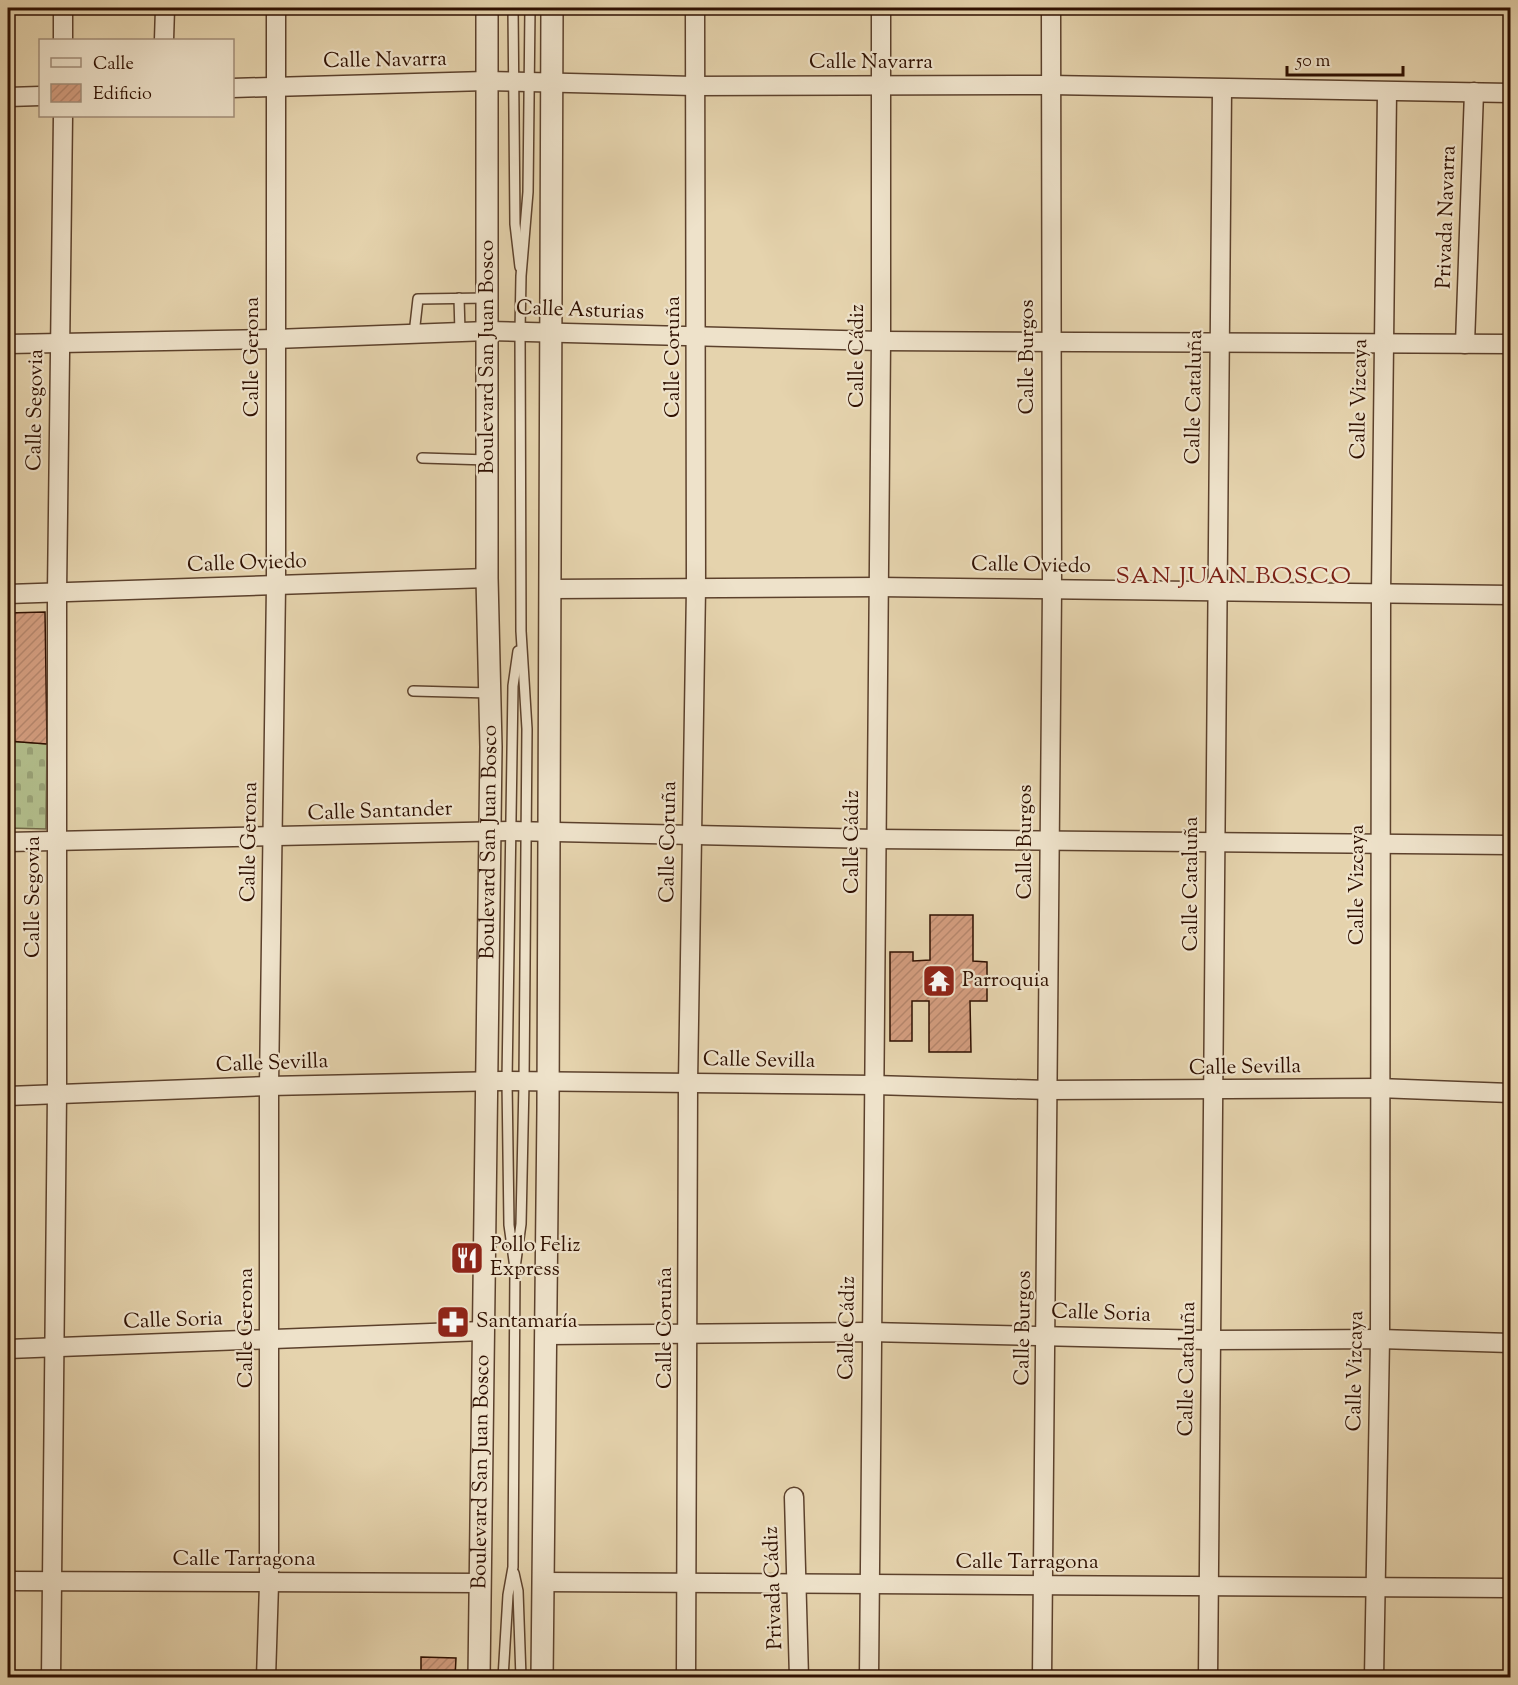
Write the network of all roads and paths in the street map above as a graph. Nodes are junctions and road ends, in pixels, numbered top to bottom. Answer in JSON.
{"nodes":[{"id":1,"x":63,"y":8,"type":"edge"},
{"id":2,"x":165,"y":8,"type":"edge"},
{"id":3,"x":276,"y":8,"type":"edge"},
{"id":4,"x":487,"y":8,"type":"edge"},
{"id":5,"x":513,"y":8,"type":"edge"},
{"id":6,"x":530,"y":8,"type":"edge"},
{"id":7,"x":552,"y":8,"type":"edge"},
{"id":8,"x":695,"y":8,"type":"edge"},
{"id":9,"x":881,"y":8,"type":"edge"},
{"id":10,"x":1051,"y":8,"type":"edge"},
{"id":11,"x":63,"y":39,"type":"edge"},
{"id":12,"x":164,"y":39,"type":"edge"},
{"id":13,"x":486,"y":81,"type":"junction"},
{"id":14,"x":521,"y":82,"type":"junction"},
{"id":15,"x":553,"y":84,"type":"junction"},
{"id":16,"x":1050,"y":85,"type":"junction"},
{"id":17,"x":276,"y":86,"type":"junction"},
{"id":18,"x":694,"y":86,"type":"junction"},
{"id":19,"x":879,"y":86,"type":"junction"},
{"id":20,"x":234,"y":88,"type":"edge"},
{"id":21,"x":1222,"y":90,"type":"junction"},
{"id":22,"x":1387,"y":92,"type":"junction"},
{"id":23,"x":1474,"y":92,"type":"junction"},
{"id":24,"x":1510,"y":93,"type":"edge"},
{"id":25,"x":39,"y":96,"type":"edge"},
{"id":26,"x":8,"y":97,"type":"edge"},
{"id":27,"x":63,"y":117,"type":"edge"},
{"id":28,"x":521,"y":276,"type":"junction"},
{"id":29,"x":459,"y":298,"type":"junction"},
{"id":30,"x":488,"y":298,"type":"junction"},
{"id":31,"x":488,"y":331,"type":"junction"},
{"id":32,"x":520,"y":331,"type":"junction"},
{"id":33,"x":550,"y":331,"type":"junction"},
{"id":34,"x":460,"y":332,"type":"junction"},
{"id":35,"x":414,"y":334,"type":"junction"},
{"id":36,"x":696,"y":337,"type":"junction"},
{"id":37,"x":275,"y":339,"type":"junction"},
{"id":38,"x":881,"y":341,"type":"junction"},
{"id":39,"x":59,"y":342,"type":"junction"},
{"id":40,"x":1050,"y":342,"type":"junction"},
{"id":41,"x":1218,"y":342,"type":"junction"},
{"id":42,"x":1383,"y":343,"type":"junction"},
{"id":43,"x":8,"y":344,"type":"edge"},
{"id":44,"x":1465,"y":344,"type":"junction"},
{"id":45,"x":1510,"y":344,"type":"edge"},
{"id":46,"x":422,"y":458,"type":"dead end"},
{"id":47,"x":488,"y":460,"type":"junction"},
{"id":48,"x":488,"y":578,"type":"junction"},
{"id":49,"x":276,"y":586,"type":"junction"},
{"id":50,"x":878,"y":587,"type":"junction"},
{"id":51,"x":696,"y":588,"type":"junction"},
{"id":52,"x":550,"y":589,"type":"junction"},
{"id":53,"x":1052,"y":589,"type":"junction"},
{"id":54,"x":57,"y":592,"type":"junction"},
{"id":55,"x":1216,"y":592,"type":"junction"},
{"id":56,"x":8,"y":594,"type":"edge"},
{"id":57,"x":1381,"y":594,"type":"junction"},
{"id":58,"x":1510,"y":595,"type":"edge"},
{"id":59,"x":521,"y":631,"type":"junction"},
{"id":60,"x":413,"y":691,"type":"dead end"},
{"id":61,"x":490,"y":693,"type":"junction"},
{"id":62,"x":488,"y":831,"type":"junction"},
{"id":63,"x":518,"y":831,"type":"junction"},
{"id":64,"x":548,"y":832,"type":"junction"},
{"id":65,"x":692,"y":834,"type":"junction"},
{"id":66,"x":273,"y":838,"type":"junction"},
{"id":67,"x":875,"y":839,"type":"junction"},
{"id":68,"x":1048,"y":840,"type":"junction"},
{"id":69,"x":56,"y":841,"type":"junction"},
{"id":70,"x":8,"y":843,"type":"edge"},
{"id":71,"x":1214,"y":843,"type":"junction"},
{"id":72,"x":1510,"y":844,"type":"edge"},
{"id":73,"x":1381,"y":845,"type":"junction"},
{"id":74,"x":506,"y":1082,"type":"junction"},
{"id":75,"x":548,"y":1082,"type":"junction"},
{"id":76,"x":688,"y":1083,"type":"junction"},
{"id":77,"x":874,"y":1085,"type":"junction"},
{"id":78,"x":269,"y":1086,"type":"junction"},
{"id":79,"x":1378,"y":1088,"type":"junction"},
{"id":80,"x":1048,"y":1090,"type":"junction"},
{"id":81,"x":1214,"y":1091,"type":"junction"},
{"id":82,"x":1510,"y":1093,"type":"edge"},
{"id":83,"x":57,"y":1094,"type":"junction"},
{"id":84,"x":8,"y":1096,"type":"edge"},
{"id":85,"x":515,"y":1268,"type":"junction"},
{"id":86,"x":483,"y":1331,"type":"junction"},
{"id":87,"x":870,"y":1332,"type":"junction"},
{"id":88,"x":689,"y":1334,"type":"junction"},
{"id":89,"x":547,"y":1335,"type":"junction"},
{"id":90,"x":1047,"y":1335,"type":"junction"},
{"id":91,"x":1380,"y":1339,"type":"junction"},
{"id":92,"x":1210,"y":1340,"type":"junction"},
{"id":93,"x":270,"y":1341,"type":"junction"},
{"id":94,"x":1510,"y":1343,"type":"edge"},
{"id":95,"x":54,"y":1348,"type":"junction"},
{"id":96,"x":8,"y":1349,"type":"edge"},
{"id":97,"x":794,"y":1497,"type":"dead end"},
{"id":98,"x":513,"y":1567,"type":"junction"},
{"id":99,"x":8,"y":1581,"type":"edge"},
{"id":100,"x":52,"y":1582,"type":"junction"},
{"id":101,"x":543,"y":1582,"type":"junction"},
{"id":102,"x":480,"y":1583,"type":"junction"},
{"id":103,"x":686,"y":1583,"type":"junction"},
{"id":104,"x":798,"y":1583,"type":"junction"},
{"id":105,"x":269,"y":1584,"type":"junction"},
{"id":106,"x":869,"y":1584,"type":"junction"},
{"id":107,"x":1208,"y":1586,"type":"junction"},
{"id":108,"x":1042,"y":1587,"type":"junction"},
{"id":109,"x":1375,"y":1587,"type":"junction"},
{"id":110,"x":1510,"y":1588,"type":"edge"},
{"id":111,"x":51,"y":1677,"type":"edge"},
{"id":112,"x":266,"y":1677,"type":"edge"},
{"id":113,"x":479,"y":1677,"type":"edge"},
{"id":114,"x":503,"y":1677,"type":"edge"},
{"id":115,"x":521,"y":1677,"type":"edge"},
{"id":116,"x":542,"y":1677,"type":"edge"},
{"id":117,"x":686,"y":1677,"type":"edge"},
{"id":118,"x":799,"y":1677,"type":"edge"},
{"id":119,"x":869,"y":1677,"type":"edge"},
{"id":120,"x":1042,"y":1677,"type":"edge"},
{"id":121,"x":1208,"y":1677,"type":"edge"},
{"id":122,"x":1374,"y":1677,"type":"edge"}],
"edges":[{"from":1,"to":11,"type":"street"},
{"from":2,"to":12,"type":"street"},
{"from":3,"to":17,"type":"street","name":"Calle Gerona"},
{"from":4,"to":13,"type":"street","name":"Boulevard San Juan Bosco"},
{"from":5,"to":14,"type":"lane"},
{"from":6,"to":14,"type":"lane"},
{"from":7,"to":15,"type":"street"},
{"from":8,"to":18,"type":"street","name":"Calle Coruña"},
{"from":9,"to":19,"type":"street","name":"Calle Cádiz"},
{"from":10,"to":16,"type":"street","name":"Calle Burgos"},
{"from":13,"to":14,"type":"street","name":"Calle Navarra"},
{"from":13,"to":17,"type":"street","name":"Calle Navarra"},
{"from":13,"to":30,"type":"street","name":"Boulevard San Juan Bosco"},
{"from":14,"to":15,"type":"street","name":"Calle Navarra"},
{"from":14,"to":28,"type":"lane"},
{"from":14,"to":28,"type":"lane"},
{"from":15,"to":18,"type":"street","name":"Calle Navarra"},
{"from":15,"to":33,"type":"street"},
{"from":16,"to":19,"type":"street","name":"Calle Navarra"},
{"from":16,"to":21,"type":"street","name":"Calle Navarra"},
{"from":16,"to":40,"type":"street","name":"Calle Burgos"},
{"from":17,"to":20,"type":"street","name":"Calle Navarra"},
{"from":17,"to":37,"type":"street","name":"Calle Gerona"},
{"from":18,"to":19,"type":"street","name":"Calle Navarra"},
{"from":18,"to":36,"type":"street","name":"Calle Coruña"},
{"from":19,"to":38,"type":"street","name":"Calle Cádiz"},
{"from":21,"to":22,"type":"street","name":"Calle Navarra"},
{"from":21,"to":41,"type":"street","name":"Calle Cataluña"},
{"from":22,"to":23,"type":"street","name":"Calle Navarra"},
{"from":22,"to":42,"type":"street","name":"Calle Vizcaya"},
{"from":23,"to":24,"type":"street","name":"Calle Navarra"},
{"from":23,"to":44,"type":"street","name":"Privada Navarra"},
{"from":25,"to":26,"type":"street"},
{"from":27,"to":39,"type":"street","name":"Calle Segovia"},
{"from":28,"to":32,"type":"lane"},
{"from":29,"to":30,"type":"lane"},
{"from":29,"to":34,"type":"lane"},
{"from":29,"to":35,"type":"lane"},
{"from":30,"to":31,"type":"street","name":"Boulevard San Juan Bosco"},
{"from":31,"to":32,"type":"street","name":"Calle Asturias"},
{"from":31,"to":34,"type":"street","name":"Calle Asturias"},
{"from":31,"to":47,"type":"street","name":"Boulevard San Juan Bosco"},
{"from":32,"to":33,"type":"street","name":"Calle Asturias"},
{"from":32,"to":59,"type":"lane"},
{"from":33,"to":36,"type":"street","name":"Calle Asturias"},
{"from":33,"to":52,"type":"street"},
{"from":34,"to":35,"type":"street","name":"Calle Asturias"},
{"from":35,"to":37,"type":"street","name":"Calle Asturias"},
{"from":36,"to":38,"type":"street","name":"Calle Asturias"},
{"from":36,"to":51,"type":"street","name":"Calle Coruña"},
{"from":37,"to":39,"type":"street","name":"Calle Asturias"},
{"from":37,"to":49,"type":"street","name":"Calle Gerona"},
{"from":38,"to":40,"type":"street","name":"Calle Asturias"},
{"from":38,"to":50,"type":"street","name":"Calle Cádiz"},
{"from":39,"to":43,"type":"street","name":"Calle Asturias"},
{"from":39,"to":54,"type":"street","name":"Calle Segovia"},
{"from":40,"to":41,"type":"street","name":"Calle Asturias"},
{"from":40,"to":53,"type":"street","name":"Calle Burgos"},
{"from":41,"to":42,"type":"street","name":"Calle Asturias"},
{"from":41,"to":55,"type":"street","name":"Calle Cataluña"},
{"from":42,"to":44,"type":"street","name":"Calle Asturias"},
{"from":42,"to":57,"type":"street","name":"Calle Vizcaya"},
{"from":44,"to":45,"type":"street","name":"Calle Asturias"},
{"from":46,"to":47,"type":"lane"},
{"from":47,"to":48,"type":"street","name":"Boulevard San Juan Bosco"},
{"from":48,"to":49,"type":"street","name":"Calle Oviedo"},
{"from":48,"to":61,"type":"street","name":"Boulevard San Juan Bosco"},
{"from":49,"to":54,"type":"street","name":"Calle Oviedo"},
{"from":49,"to":66,"type":"street","name":"Calle Gerona"},
{"from":50,"to":51,"type":"street","name":"Calle Oviedo"},
{"from":50,"to":53,"type":"street","name":"Calle Oviedo"},
{"from":50,"to":67,"type":"street","name":"Calle Cádiz"},
{"from":51,"to":52,"type":"street","name":"Calle Oviedo"},
{"from":51,"to":65,"type":"street","name":"Calle Coruña"},
{"from":52,"to":64,"type":"street"},
{"from":53,"to":55,"type":"street","name":"Calle Oviedo"},
{"from":53,"to":68,"type":"street","name":"Calle Burgos"},
{"from":54,"to":56,"type":"street","name":"Calle Oviedo"},
{"from":54,"to":69,"type":"street","name":"Calle Segovia"},
{"from":55,"to":57,"type":"street","name":"Calle Oviedo"},
{"from":55,"to":71,"type":"street","name":"Calle Cataluña"},
{"from":57,"to":58,"type":"street","name":"Calle Oviedo"},
{"from":57,"to":73,"type":"street","name":"Calle Vizcaya"},
{"from":59,"to":63,"type":"lane"},
{"from":59,"to":63,"type":"lane"},
{"from":60,"to":61,"type":"lane"},
{"from":61,"to":62,"type":"street","name":"Boulevard San Juan Bosco"},
{"from":62,"to":63,"type":"street","name":"Calle Santander"},
{"from":62,"to":66,"type":"street","name":"Calle Santander"},
{"from":62,"to":74,"type":"street","name":"Boulevard San Juan Bosco"},
{"from":63,"to":64,"type":"street","name":"Calle Santander"},
{"from":63,"to":74,"type":"lane"},
{"from":63,"to":74,"type":"lane"},
{"from":64,"to":65,"type":"street","name":"Calle Santander"},
{"from":64,"to":75,"type":"street"},
{"from":65,"to":67,"type":"street","name":"Calle Santander"},
{"from":65,"to":76,"type":"street","name":"Calle Coruña"},
{"from":66,"to":69,"type":"street","name":"Calle Santander"},
{"from":66,"to":78,"type":"street","name":"Calle Gerona"},
{"from":67,"to":68,"type":"street","name":"Calle Santander"},
{"from":67,"to":77,"type":"street","name":"Calle Cádiz"},
{"from":68,"to":71,"type":"street","name":"Calle Santander"},
{"from":68,"to":80,"type":"street","name":"Calle Burgos"},
{"from":69,"to":70,"type":"street","name":"Calle Santander"},
{"from":69,"to":83,"type":"street","name":"Calle Segovia"},
{"from":71,"to":73,"type":"street","name":"Calle Santander"},
{"from":71,"to":81,"type":"street","name":"Calle Cataluña"},
{"from":72,"to":73,"type":"street","name":"Calle Santander"},
{"from":73,"to":79,"type":"street","name":"Calle Vizcaya"},
{"from":74,"to":75,"type":"street","name":"Calle Sevilla"},
{"from":74,"to":78,"type":"street","name":"Calle Sevilla"},
{"from":74,"to":85,"type":"lane"},
{"from":74,"to":85,"type":"lane"},
{"from":74,"to":86,"type":"street","name":"Boulevard San Juan Bosco"},
{"from":75,"to":76,"type":"street","name":"Calle Sevilla"},
{"from":75,"to":89,"type":"street"},
{"from":76,"to":77,"type":"street","name":"Calle Sevilla"},
{"from":76,"to":88,"type":"street","name":"Calle Coruña"},
{"from":77,"to":80,"type":"street","name":"Calle Sevilla"},
{"from":77,"to":87,"type":"street","name":"Calle Cádiz"},
{"from":78,"to":83,"type":"street","name":"Calle Sevilla"},
{"from":78,"to":93,"type":"street","name":"Calle Gerona"},
{"from":79,"to":81,"type":"street","name":"Calle Sevilla"},
{"from":79,"to":82,"type":"street","name":"Calle Sevilla"},
{"from":79,"to":91,"type":"street","name":"Calle Vizcaya"},
{"from":80,"to":81,"type":"street","name":"Calle Sevilla"},
{"from":80,"to":90,"type":"street","name":"Calle Burgos"},
{"from":81,"to":92,"type":"street","name":"Calle Cataluña"},
{"from":83,"to":84,"type":"street","name":"Calle Sevilla"},
{"from":83,"to":95,"type":"street","name":"Calle Segovia"},
{"from":85,"to":98,"type":"lane"},
{"from":86,"to":93,"type":"street","name":"Calle Soria"},
{"from":86,"to":102,"type":"street","name":"Boulevard San Juan Bosco"},
{"from":87,"to":88,"type":"street","name":"Calle Soria"},
{"from":87,"to":90,"type":"street","name":"Calle Soria"},
{"from":87,"to":106,"type":"street","name":"Calle Cádiz"},
{"from":88,"to":89,"type":"street","name":"Calle Soria"},
{"from":88,"to":103,"type":"street","name":"Calle Coruña"},
{"from":89,"to":101,"type":"street"},
{"from":90,"to":92,"type":"street","name":"Calle Soria"},
{"from":90,"to":108,"type":"street","name":"Calle Burgos"},
{"from":91,"to":92,"type":"street","name":"Calle Soria"},
{"from":91,"to":94,"type":"street","name":"Calle Soria"},
{"from":91,"to":109,"type":"street","name":"Calle Vizcaya"},
{"from":92,"to":107,"type":"street","name":"Calle Cataluña"},
{"from":93,"to":95,"type":"street","name":"Calle Soria"},
{"from":93,"to":105,"type":"street","name":"Calle Gerona"},
{"from":95,"to":96,"type":"street","name":"Calle Soria"},
{"from":95,"to":100,"type":"street","name":"Calle Segovia"},
{"from":97,"to":104,"type":"street","name":"Privada Cádiz"},
{"from":98,"to":114,"type":"lane"},
{"from":98,"to":115,"type":"lane"},
{"from":99,"to":100,"type":"street","name":"Calle Tarragona"},
{"from":100,"to":105,"type":"street","name":"Calle Tarragona"},
{"from":100,"to":111,"type":"street","name":"Calle Segovia"},
{"from":101,"to":103,"type":"street","name":"Calle Tarragona"},
{"from":101,"to":116,"type":"street"},
{"from":102,"to":105,"type":"street","name":"Calle Tarragona"},
{"from":102,"to":113,"type":"street","name":"Boulevard San Juan Bosco"},
{"from":103,"to":104,"type":"street","name":"Calle Tarragona"},
{"from":103,"to":117,"type":"street","name":"Calle Coruña"},
{"from":104,"to":106,"type":"street","name":"Calle Tarragona"},
{"from":104,"to":118,"type":"street","name":"Privada Cádiz"},
{"from":105,"to":112,"type":"street","name":"Calle Gerona"},
{"from":106,"to":108,"type":"street","name":"Calle Tarragona"},
{"from":106,"to":119,"type":"street","name":"Calle Cádiz"},
{"from":107,"to":108,"type":"street","name":"Calle Tarragona"},
{"from":107,"to":109,"type":"street","name":"Calle Tarragona"},
{"from":107,"to":121,"type":"street","name":"Calle Cataluña"},
{"from":108,"to":120,"type":"street","name":"Calle Burgos"},
{"from":109,"to":110,"type":"street","name":"Calle Tarragona"},
{"from":109,"to":122,"type":"street","name":"Calle Vizcaya"}]}
